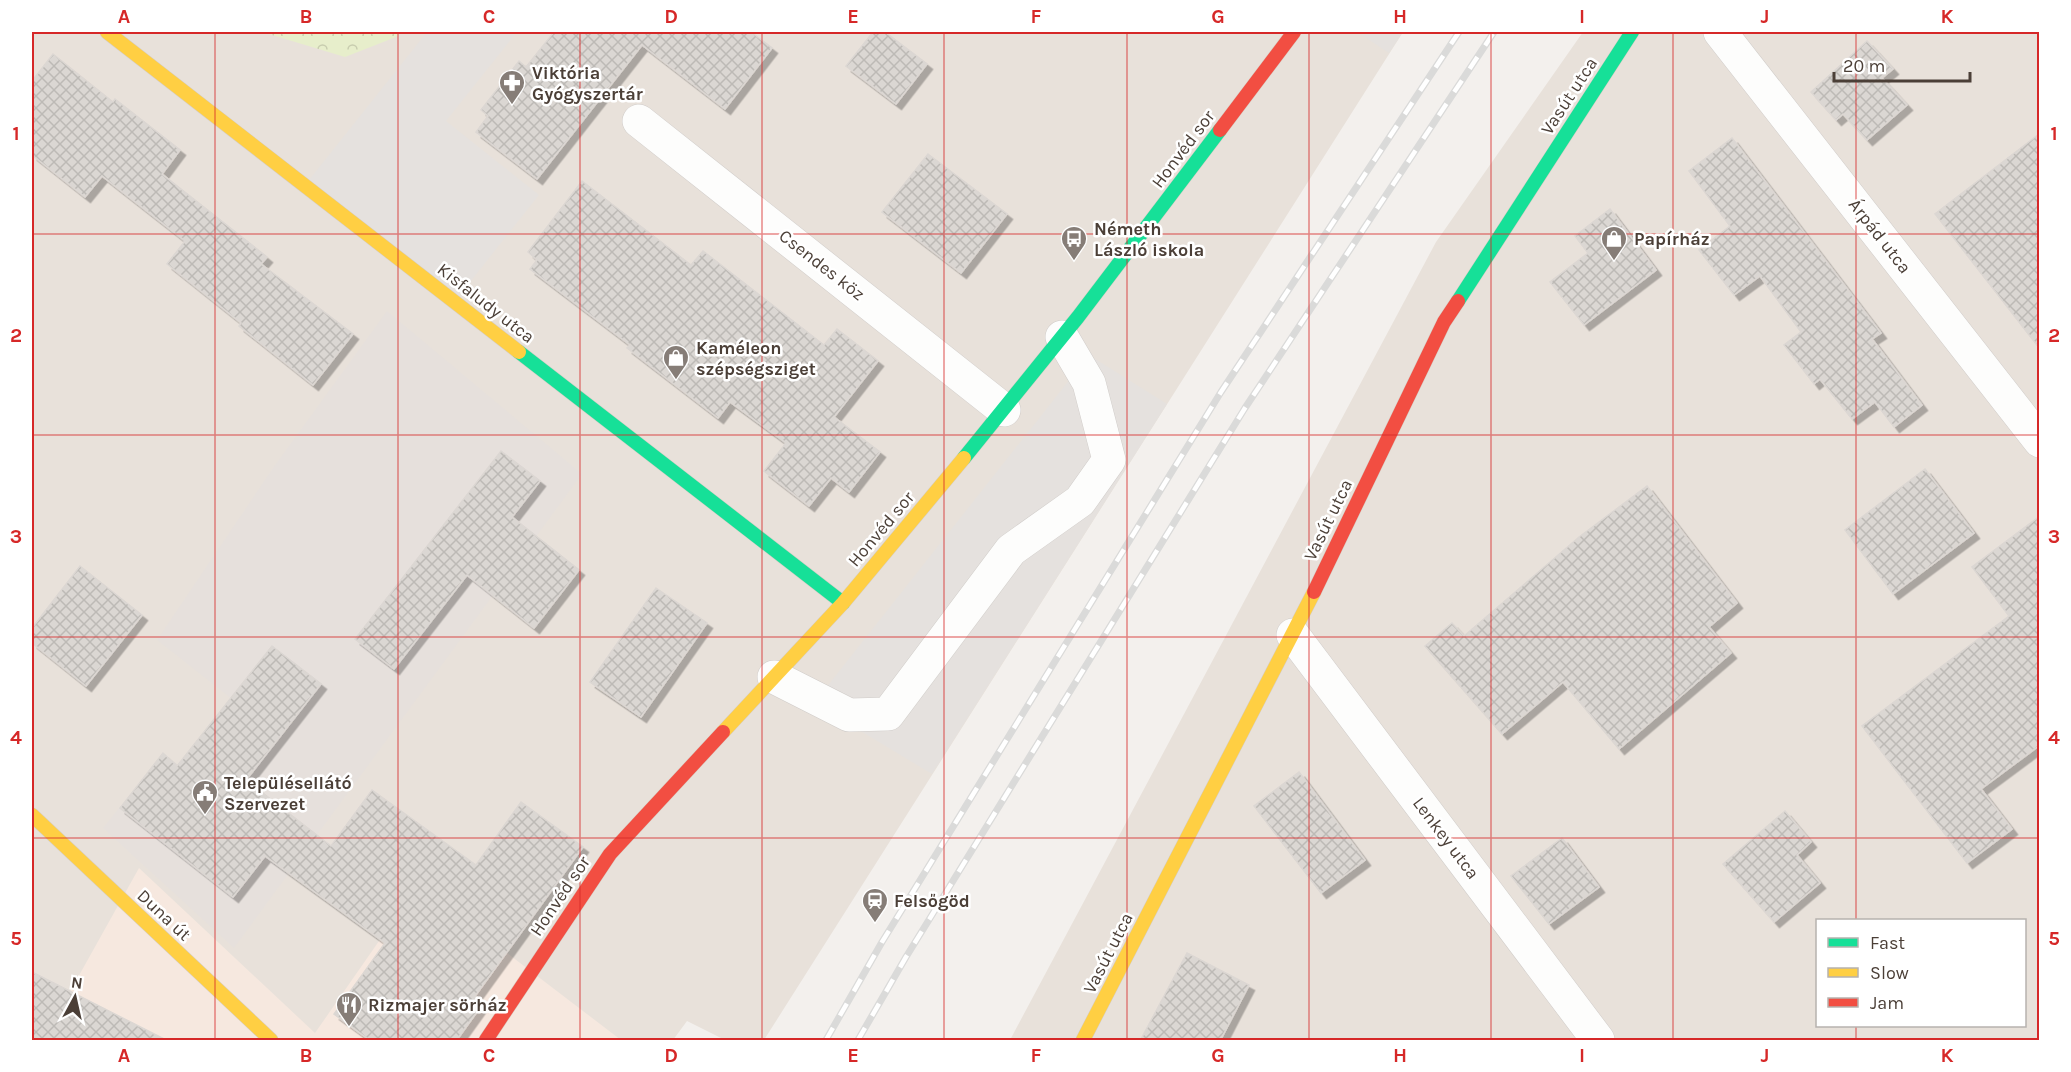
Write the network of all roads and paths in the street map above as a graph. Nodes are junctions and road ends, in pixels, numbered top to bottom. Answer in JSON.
{"nodes":[{"id":1,"x":107,"y":32,"type":"edge"},
{"id":2,"x":1632,"y":32,"type":"edge"},
{"id":3,"x":1720,"y":32,"type":"edge"},
{"id":4,"x":1286,"y":34,"type":"edge"},
{"id":5,"x":639,"y":121,"type":"dead end"},
{"id":6,"x":1062,"y":337,"type":"junction"},
{"id":7,"x":1004,"y":410,"type":"junction"},
{"id":8,"x":2040,"y":441,"type":"edge"},
{"id":9,"x":843,"y":603,"type":"junction"},
{"id":10,"x":1293,"y":635,"type":"junction"},
{"id":11,"x":774,"y":677,"type":"junction"},
{"id":12,"x":32,"y":815,"type":"edge"},
{"id":13,"x":271,"y":1041,"type":"edge"},
{"id":14,"x":486,"y":1041,"type":"edge"},
{"id":15,"x":1083,"y":1041,"type":"edge"},
{"id":16,"x":1598,"y":1041,"type":"edge"}],
"edges":[{"from":1,"to":9,"type":"street","name":"Kisfaludy utca"},
{"from":2,"to":10,"type":"street","name":"Vasút utca"},
{"from":3,"to":8,"type":"street","name":"Árpád utca"},
{"from":4,"to":6,"type":"street","name":"Honvéd sor"},
{"from":5,"to":7,"type":"street","name":"Csendes köz"},
{"from":6,"to":7,"type":"street","name":"Honvéd sor"},
{"from":6,"to":11,"type":"street"},
{"from":7,"to":9,"type":"street","name":"Honvéd sor"},
{"from":9,"to":11,"type":"street","name":"Honvéd sor"},
{"from":10,"to":15,"type":"street","name":"Vasút utca"},
{"from":10,"to":16,"type":"street","name":"Lenkey utca"},
{"from":11,"to":14,"type":"street","name":"Honvéd sor"},
{"from":12,"to":13,"type":"street","name":"Duna út"}]}
